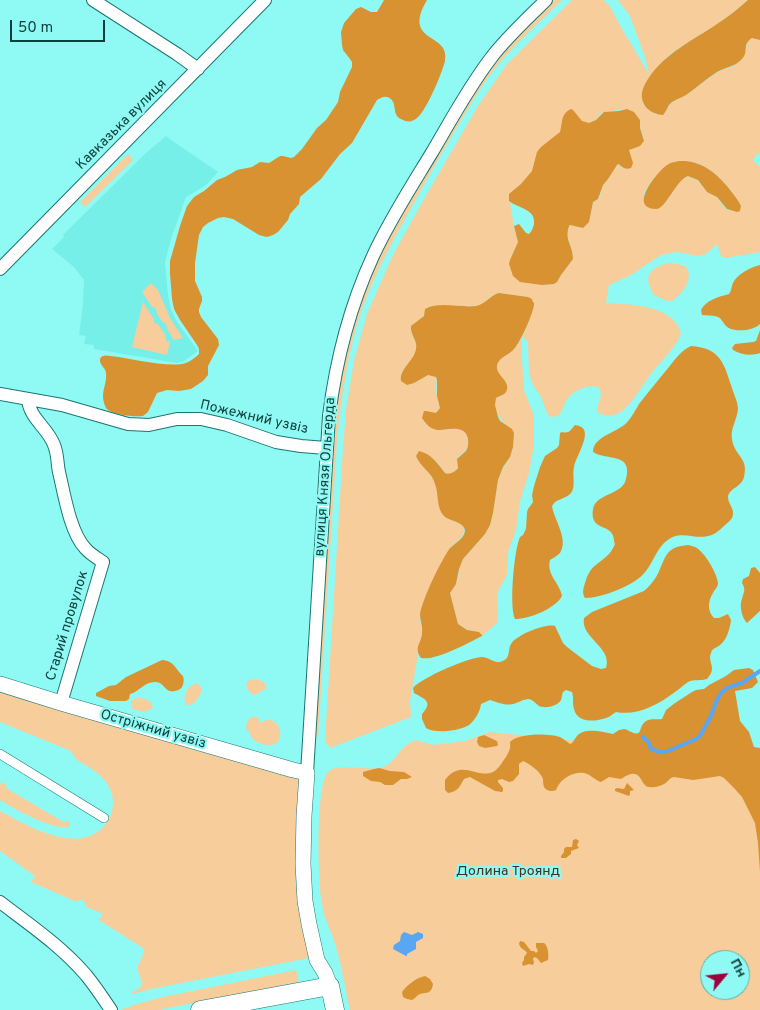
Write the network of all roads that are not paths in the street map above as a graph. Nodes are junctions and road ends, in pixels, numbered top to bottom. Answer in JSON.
{"nodes":[{"id":1,"x":94,"y":0,"type":"edge"},
{"id":2,"x":265,"y":0,"type":"edge"},
{"id":3,"x":546,"y":0,"type":"edge"},
{"id":4,"x":198,"y":69,"type":"junction"},
{"id":5,"x":0,"y":269,"type":"edge"},
{"id":6,"x":0,"y":394,"type":"edge"},
{"id":7,"x":28,"y":399,"type":"junction"},
{"id":8,"x":326,"y":448,"type":"junction"},
{"id":9,"x":0,"y":684,"type":"edge"},
{"id":10,"x":61,"y":703,"type":"junction"},
{"id":11,"x":0,"y":754,"type":"edge"},
{"id":12,"x":306,"y":773,"type":"junction"},
{"id":13,"x":104,"y":818,"type":"dead end"},
{"id":14,"x":0,"y":902,"type":"edge"},
{"id":15,"x":330,"y":986,"type":"junction"},
{"id":16,"x":111,"y":1010,"type":"edge"},
{"id":17,"x":200,"y":1010,"type":"edge"},
{"id":18,"x":335,"y":1010,"type":"edge"}],
"edges":[{"from":1,"to":4,"type":"street"},
{"from":2,"to":4,"type":"street","name":"Кавказька вулиця"},
{"from":3,"to":8,"type":"street","name":"вулиця Князя Ольгерда"},
{"from":4,"to":5,"type":"street","name":"Кавказька вулиця"},
{"from":6,"to":7,"type":"street","name":"Пожежний узвіз"},
{"from":7,"to":8,"type":"street","name":"Пожежний узвіз"},
{"from":7,"to":10,"type":"street","name":"Старий провулок"},
{"from":8,"to":12,"type":"street","name":"вулиця Князя Ольгерда"},
{"from":9,"to":10,"type":"street","name":"Остріжний узвіз"},
{"from":10,"to":12,"type":"street","name":"Остріжний узвіз"},
{"from":11,"to":13,"type":"street"},
{"from":12,"to":15,"type":"street","name":"вулиця Князя Ольгерда"},
{"from":14,"to":16,"type":"street"},
{"from":15,"to":17,"type":"main road"},
{"from":15,"to":18,"type":"main road","name":"вулиця Князя Ольгерда"}]}
